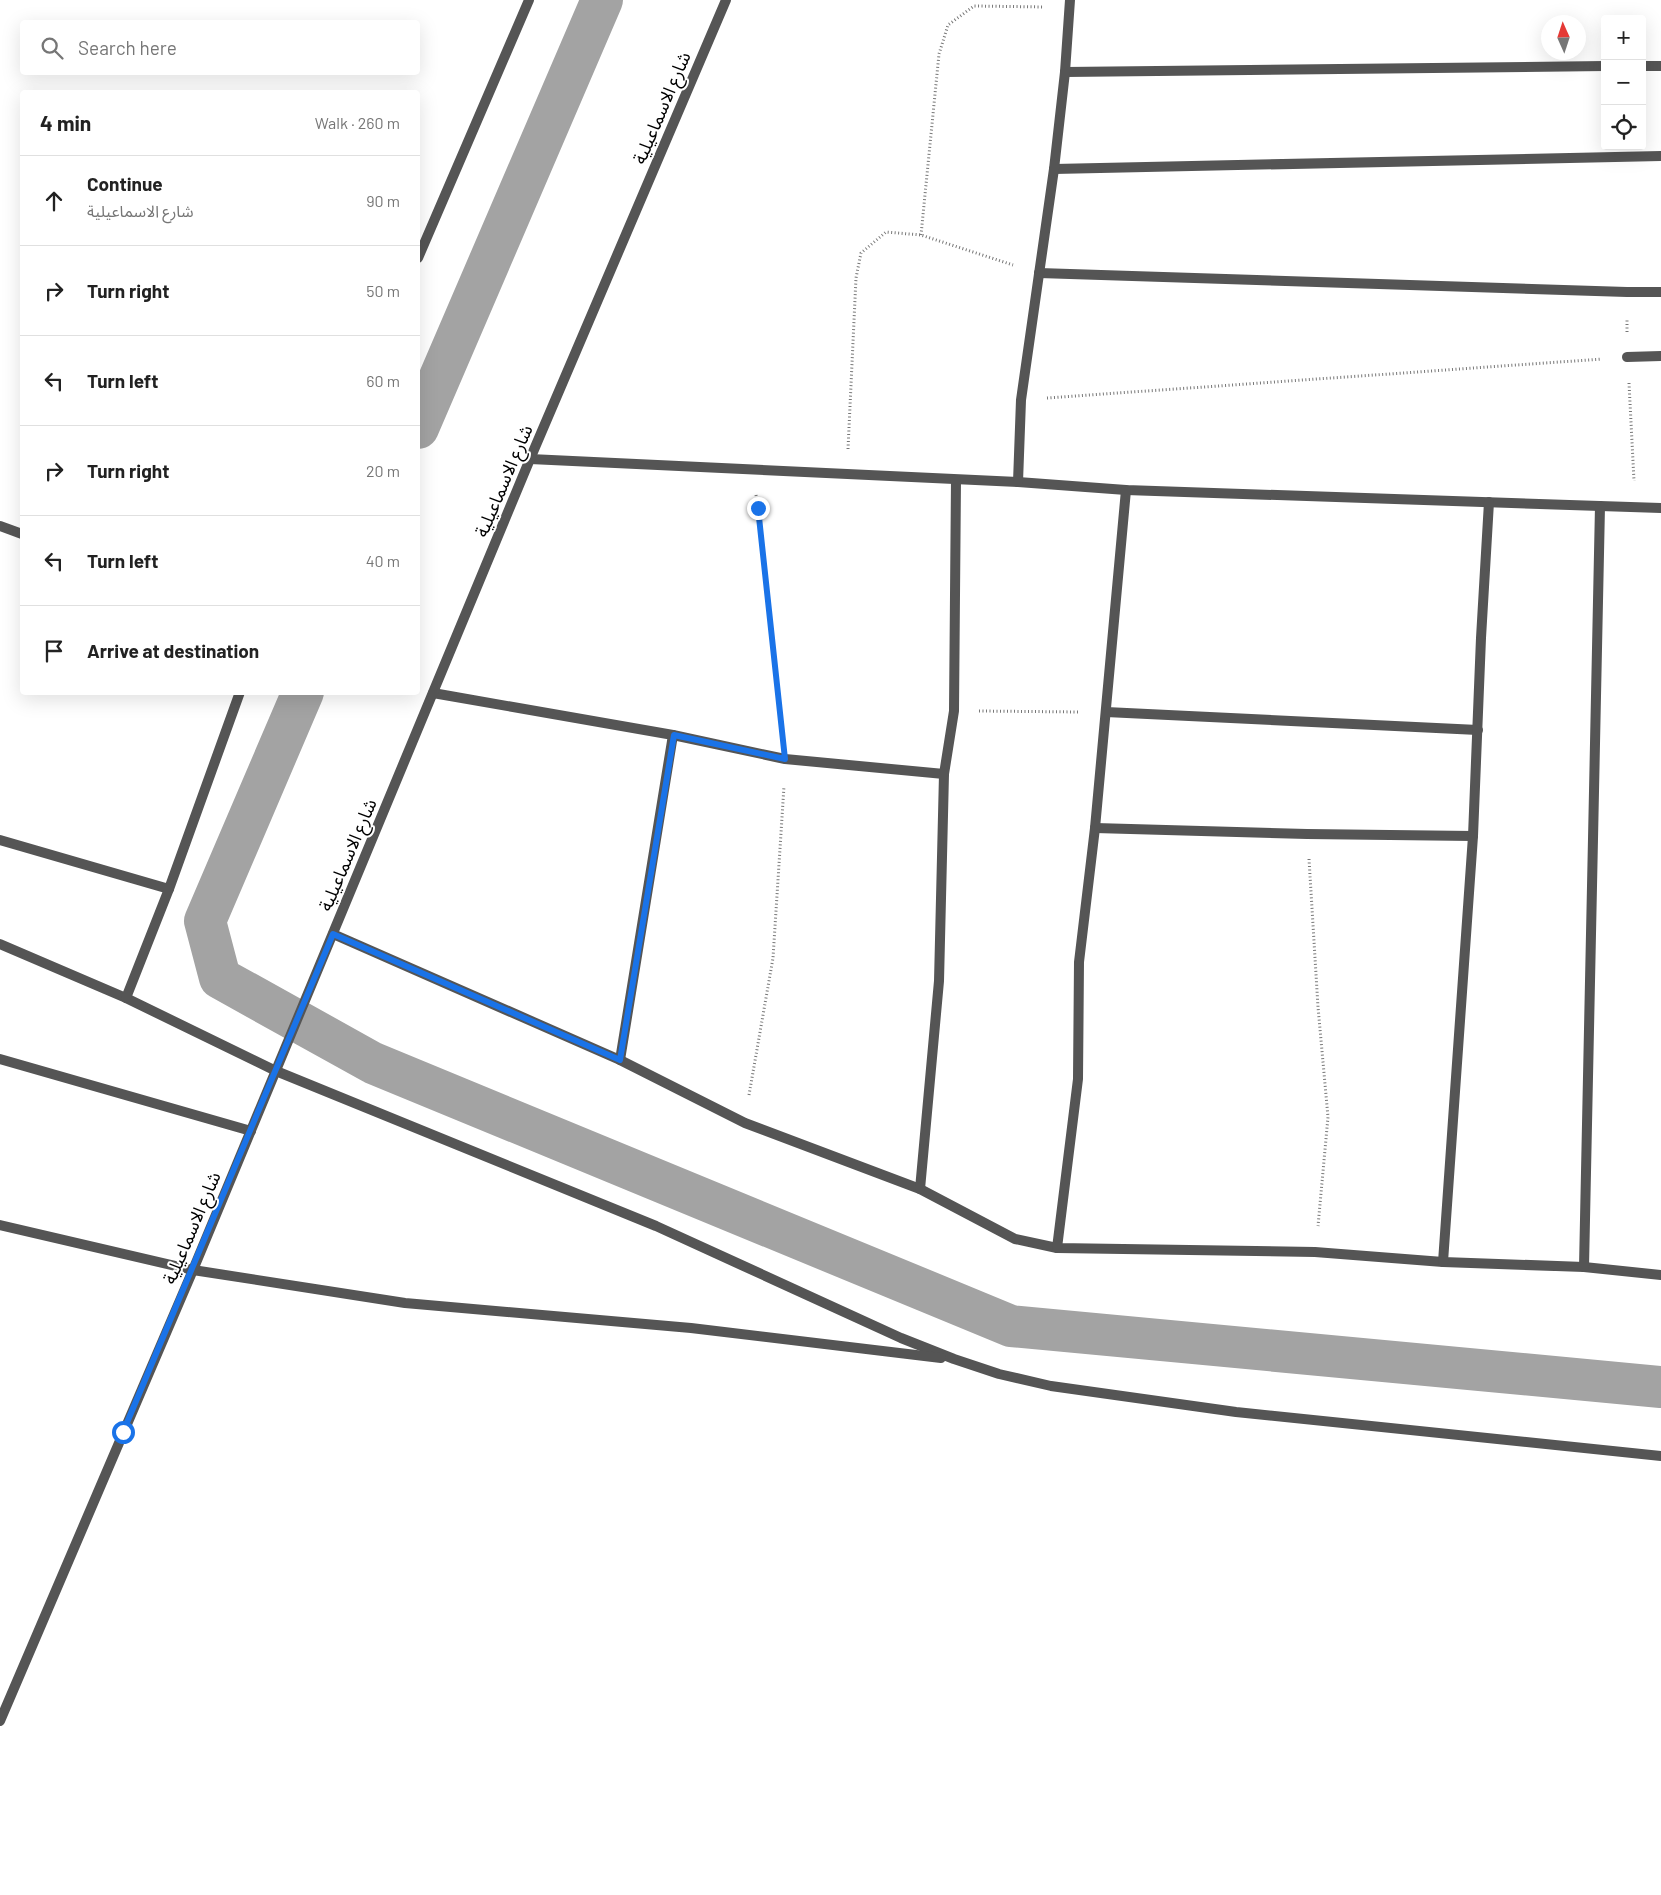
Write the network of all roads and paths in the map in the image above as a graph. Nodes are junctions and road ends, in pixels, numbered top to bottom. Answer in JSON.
{"nodes":[{"id":1,"x":529,"y":0,"type":"edge"},
{"id":2,"x":726,"y":0,"type":"edge"},
{"id":3,"x":1070,"y":4,"type":"edge"},
{"id":4,"x":1601,"y":66,"type":"edge"},
{"id":5,"x":1646,"y":66,"type":"edge"},
{"id":6,"x":1661,"y":66,"type":"edge"},
{"id":7,"x":1065,"y":72,"type":"junction"},
{"id":8,"x":1661,"y":156,"type":"edge"},
{"id":9,"x":1054,"y":169,"type":"junction"},
{"id":10,"x":921,"y":235,"type":"junction"},
{"id":11,"x":420,"y":253,"type":"edge"},
{"id":12,"x":1039,"y":273,"type":"junction"},
{"id":13,"x":1627,"y":292,"type":"junction"},
{"id":14,"x":1661,"y":292,"type":"edge"},
{"id":15,"x":1661,"y":356,"type":"edge"},
{"id":16,"x":1627,"y":357,"type":"junction"},
{"id":17,"x":1020,"y":400,"type":"junction"},
{"id":18,"x":530,"y":460,"type":"junction"},
{"id":19,"x":753,"y":470,"type":"junction"},
{"id":20,"x":847,"y":474,"type":"junction"},
{"id":21,"x":956,"y":480,"type":"junction"},
{"id":22,"x":1018,"y":482,"type":"junction"},
{"id":23,"x":1126,"y":490,"type":"junction"},
{"id":24,"x":1489,"y":502,"type":"junction"},
{"id":25,"x":1600,"y":506,"type":"junction"},
{"id":26,"x":1636,"y":507,"type":"junction"},
{"id":27,"x":1661,"y":508,"type":"edge"},
{"id":28,"x":0,"y":526,"type":"edge"},
{"id":29,"x":20,"y":533,"type":"edge"},
{"id":30,"x":434,"y":693,"type":"junction"},
{"id":31,"x":239,"y":695,"type":"edge"},
{"id":32,"x":954,"y":711,"type":"junction"},
{"id":33,"x":1106,"y":712,"type":"junction"},
{"id":34,"x":1478,"y":730,"type":"junction"},
{"id":35,"x":674,"y":735,"type":"junction"},
{"id":36,"x":785,"y":759,"type":"junction"},
{"id":37,"x":944,"y":774,"type":"junction"},
{"id":38,"x":1095,"y":828,"type":"junction"},
{"id":39,"x":1307,"y":834,"type":"junction"},
{"id":40,"x":1473,"y":836,"type":"junction"},
{"id":41,"x":0,"y":840,"type":"edge"},
{"id":42,"x":169,"y":889,"type":"junction"},
{"id":43,"x":333,"y":934,"type":"junction"},
{"id":44,"x":0,"y":944,"type":"edge"},
{"id":45,"x":126,"y":998,"type":"junction"},
{"id":46,"x":0,"y":1059,"type":"edge"},
{"id":47,"x":620,"y":1060,"type":"junction"},
{"id":48,"x":276,"y":1071,"type":"junction"},
{"id":49,"x":745,"y":1123,"type":"junction"},
{"id":50,"x":251,"y":1131,"type":"junction"},
{"id":51,"x":920,"y":1189,"type":"junction"},
{"id":52,"x":0,"y":1225,"type":"edge"},
{"id":53,"x":1057,"y":1248,"type":"junction"},
{"id":54,"x":1315,"y":1252,"type":"junction"},
{"id":55,"x":1443,"y":1262,"type":"junction"},
{"id":56,"x":1584,"y":1267,"type":"junction"},
{"id":57,"x":193,"y":1270,"type":"junction"},
{"id":58,"x":1661,"y":1275,"type":"edge"},
{"id":59,"x":954,"y":1359,"type":"junction"},
{"id":60,"x":1661,"y":1456,"type":"edge"},
{"id":61,"x":0,"y":1722,"type":"edge"}],
"edges":[{"from":1,"to":11,"type":"street"},
{"from":2,"to":18,"type":"street","name":"شارع الاسماعيلية"},
{"from":3,"to":7,"type":"street"},
{"from":3,"to":10,"type":"path"},
{"from":4,"to":7,"type":"street"},
{"from":5,"to":6,"type":"street"},
{"from":7,"to":9,"type":"street"},
{"from":8,"to":9,"type":"street"},
{"from":9,"to":12,"type":"street"},
{"from":10,"to":12,"type":"path"},
{"from":10,"to":20,"type":"path"},
{"from":12,"to":13,"type":"street"},
{"from":12,"to":17,"type":"street"},
{"from":13,"to":14,"type":"street"},
{"from":13,"to":16,"type":"path"},
{"from":15,"to":16,"type":"street"},
{"from":16,"to":17,"type":"path"},
{"from":16,"to":26,"type":"path"},
{"from":17,"to":22,"type":"street"},
{"from":18,"to":19,"type":"street"},
{"from":18,"to":30,"type":"street","name":"شارع الاسماعيلية"},
{"from":19,"to":20,"type":"street"},
{"from":19,"to":36,"type":"path"},
{"from":20,"to":21,"type":"street"},
{"from":21,"to":22,"type":"street"},
{"from":21,"to":32,"type":"street"},
{"from":22,"to":23,"type":"street"},
{"from":23,"to":24,"type":"street"},
{"from":23,"to":33,"type":"street"},
{"from":24,"to":25,"type":"street"},
{"from":24,"to":34,"type":"street"},
{"from":25,"to":26,"type":"street"},
{"from":25,"to":56,"type":"street"},
{"from":26,"to":27,"type":"street"},
{"from":28,"to":29,"type":"street"},
{"from":30,"to":35,"type":"street"},
{"from":30,"to":43,"type":"street","name":"شارع الاسماعيلية"},
{"from":31,"to":42,"type":"street"},
{"from":32,"to":33,"type":"path"},
{"from":32,"to":37,"type":"street"},
{"from":33,"to":34,"type":"street"},
{"from":33,"to":38,"type":"street"},
{"from":34,"to":40,"type":"street"},
{"from":35,"to":36,"type":"street"},
{"from":35,"to":47,"type":"street"},
{"from":36,"to":37,"type":"street"},
{"from":36,"to":49,"type":"path"},
{"from":37,"to":51,"type":"street"},
{"from":38,"to":39,"type":"street"},
{"from":38,"to":53,"type":"street"},
{"from":39,"to":40,"type":"street"},
{"from":39,"to":54,"type":"path"},
{"from":40,"to":55,"type":"street"},
{"from":41,"to":42,"type":"street"},
{"from":42,"to":45,"type":"street"},
{"from":43,"to":47,"type":"street"},
{"from":43,"to":48,"type":"street","name":"شارع الاسماعيلية"},
{"from":44,"to":45,"type":"street"},
{"from":45,"to":48,"type":"street"},
{"from":46,"to":50,"type":"street"},
{"from":47,"to":49,"type":"street"},
{"from":48,"to":50,"type":"street","name":"شارع الاسماعيلية"},
{"from":48,"to":59,"type":"street"},
{"from":49,"to":51,"type":"street"},
{"from":50,"to":57,"type":"street","name":"شارع الاسماعيلية"},
{"from":51,"to":53,"type":"street"},
{"from":52,"to":57,"type":"street"},
{"from":53,"to":54,"type":"street"},
{"from":54,"to":55,"type":"street"},
{"from":55,"to":56,"type":"street"},
{"from":56,"to":58,"type":"street"},
{"from":57,"to":59,"type":"street"},
{"from":57,"to":61,"type":"street","name":"شارع الاسماعيلية"},
{"from":59,"to":60,"type":"street"}]}
